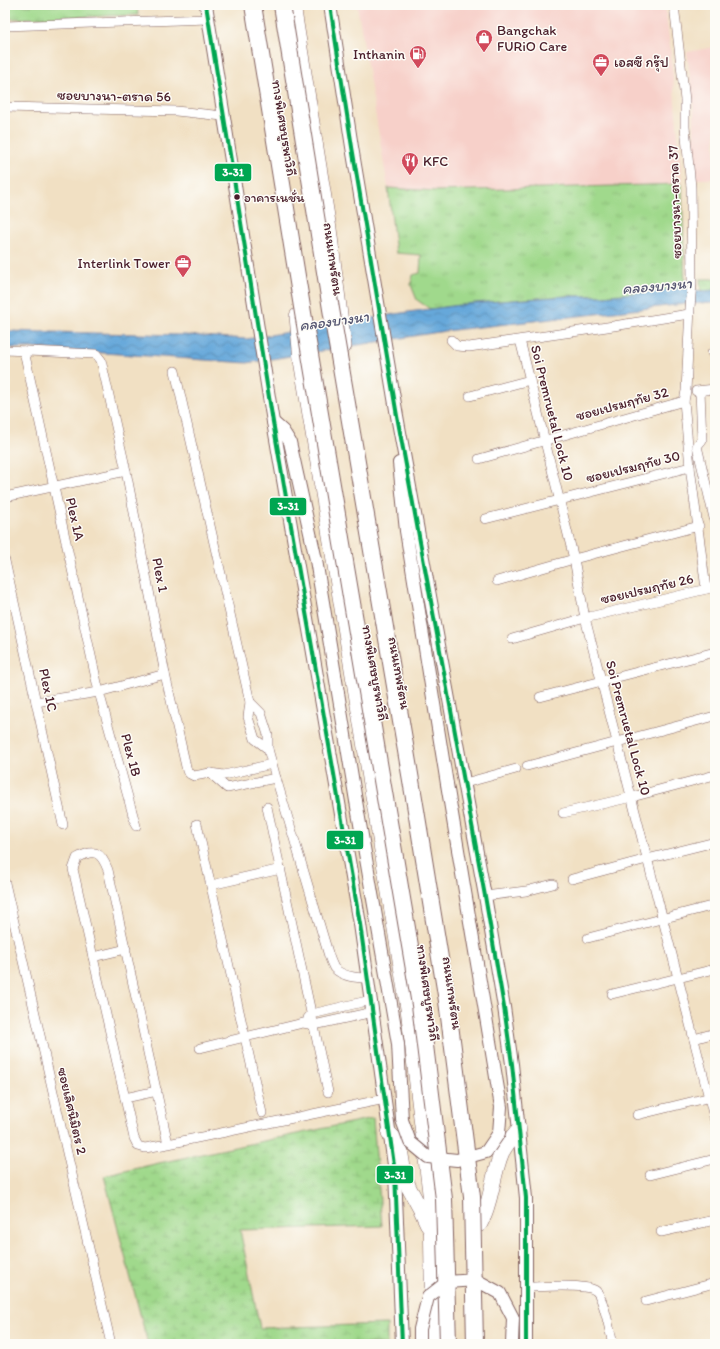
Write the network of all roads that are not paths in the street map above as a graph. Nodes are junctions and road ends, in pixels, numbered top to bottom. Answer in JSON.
{"nodes":[{"id":1,"x":206,"y":5,"type":"edge"},
{"id":2,"x":246,"y":5,"type":"edge"},
{"id":3,"x":253,"y":5,"type":"edge"},
{"id":4,"x":264,"y":5,"type":"edge"},
{"id":5,"x":282,"y":5,"type":"edge"},
{"id":6,"x":293,"y":5,"type":"edge"},
{"id":7,"x":330,"y":5,"type":"edge"},
{"id":8,"x":674,"y":5,"type":"edge"},
{"id":9,"x":208,"y":19,"type":"junction"},
{"id":10,"x":5,"y":26,"type":"edge"},
{"id":11,"x":5,"y":108,"type":"edge"},
{"id":12,"x":223,"y":116,"type":"junction"},
{"id":13,"x":690,"y":311,"type":"junction"},
{"id":14,"x":451,"y":340,"type":"dead end"},
{"id":15,"x":520,"y":340,"type":"junction"},
{"id":16,"x":5,"y":350,"type":"edge"},
{"id":17,"x":24,"y":351,"type":"junction"},
{"id":18,"x":175,"y":371,"type":"dead end"},
{"id":19,"x":530,"y":380,"type":"junction"},
{"id":20,"x":715,"y":388,"type":"edge"},
{"id":21,"x":686,"y":391,"type":"junction"},
{"id":22,"x":700,"y":391,"type":"junction"},
{"id":23,"x":470,"y":396,"type":"dead end"},
{"id":24,"x":684,"y":401,"type":"junction"},
{"id":25,"x":397,"y":416,"type":"junction"},
{"id":26,"x":272,"y":422,"type":"junction"},
{"id":27,"x":544,"y":440,"type":"junction"},
{"id":28,"x":480,"y":459,"type":"dead end"},
{"id":29,"x":690,"y":467,"type":"junction"},
{"id":30,"x":126,"y":472,"type":"junction"},
{"id":31,"x":54,"y":486,"type":"junction"},
{"id":32,"x":5,"y":497,"type":"edge"},
{"id":33,"x":559,"y":501,"type":"junction"},
{"id":34,"x":714,"y":518,"type":"edge"},
{"id":35,"x":485,"y":519,"type":"dead end"},
{"id":36,"x":699,"y":526,"type":"junction"},
{"id":37,"x":574,"y":559,"type":"junction"},
{"id":38,"x":5,"y":561,"type":"edge"},
{"id":39,"x":497,"y":581,"type":"dead end"},
{"id":40,"x":715,"y":587,"type":"edge"},
{"id":41,"x":706,"y":589,"type":"junction"},
{"id":42,"x":585,"y":618,"type":"junction"},
{"id":43,"x":512,"y":639,"type":"dead end"},
{"id":44,"x":715,"y":652,"type":"edge"},
{"id":45,"x":165,"y":674,"type":"junction"},
{"id":46,"x":602,"y":682,"type":"junction"},
{"id":47,"x":99,"y":692,"type":"junction"},
{"id":48,"x":540,"y":697,"type":"dead end"},
{"id":49,"x":36,"y":702,"type":"junction"},
{"id":50,"x":250,"y":702,"type":"junction"},
{"id":51,"x":715,"y":716,"type":"edge"},
{"id":52,"x":265,"y":726,"type":"junction"},
{"id":53,"x":252,"y":731,"type":"junction"},
{"id":54,"x":617,"y":741,"type":"junction"},
{"id":55,"x":268,"y":749,"type":"junction"},
{"id":56,"x":272,"y":764,"type":"junction"},
{"id":57,"x":527,"y":766,"type":"dead end"},
{"id":58,"x":516,"y":769,"type":"dead end"},
{"id":59,"x":210,"y":773,"type":"junction"},
{"id":60,"x":715,"y":775,"type":"edge"},
{"id":61,"x":276,"y":778,"type":"junction"},
{"id":62,"x":464,"y":783,"type":"junction"},
{"id":63,"x":632,"y":797,"type":"junction"},
{"id":64,"x":267,"y":807,"type":"dead end"},
{"id":65,"x":563,"y":813,"type":"dead end"},
{"id":66,"x":197,"y":824,"type":"dead end"},
{"id":67,"x":63,"y":825,"type":"dead end"},
{"id":68,"x":136,"y":826,"type":"dead end"},
{"id":69,"x":715,"y":842,"type":"edge"},
{"id":70,"x":647,"y":859,"type":"junction"},
{"id":71,"x":281,"y":869,"type":"junction"},
{"id":72,"x":572,"y":879,"type":"dead end"},
{"id":73,"x":5,"y":883,"type":"edge"},
{"id":74,"x":553,"y":884,"type":"dead end"},
{"id":75,"x":211,"y":885,"type":"junction"},
{"id":76,"x":485,"y":896,"type":"junction"},
{"id":77,"x":715,"y":905,"type":"edge"},
{"id":78,"x":662,"y":919,"type":"junction"},
{"id":79,"x":588,"y":938,"type":"dead end"},
{"id":80,"x":126,"y":949,"type":"junction"},
{"id":81,"x":93,"y":956,"type":"junction"},
{"id":82,"x":715,"y":969,"type":"edge"},
{"id":83,"x":368,"y":978,"type":"junction"},
{"id":84,"x":678,"y":978,"type":"junction"},
{"id":85,"x":612,"y":994,"type":"dead end"},
{"id":86,"x":372,"y":1006,"type":"junction"},
{"id":87,"x":312,"y":1014,"type":"junction"},
{"id":88,"x":303,"y":1023,"type":"junction"},
{"id":89,"x":314,"y":1025,"type":"junction"},
{"id":90,"x":715,"y":1033,"type":"edge"},
{"id":91,"x":246,"y":1038,"type":"junction"},
{"id":92,"x":694,"y":1039,"type":"junction"},
{"id":93,"x":200,"y":1048,"type":"dead end"},
{"id":94,"x":157,"y":1090,"type":"junction"},
{"id":95,"x":328,"y":1092,"type":"dead end"},
{"id":96,"x":712,"y":1097,"type":"edge"},
{"id":97,"x":125,"y":1098,"type":"junction"},
{"id":98,"x":385,"y":1099,"type":"junction"},
{"id":99,"x":262,"y":1113,"type":"dead end"},
{"id":100,"x":637,"y":1115,"type":"dead end"},
{"id":101,"x":715,"y":1121,"type":"edge"},
{"id":102,"x":519,"y":1129,"type":"junction"},
{"id":103,"x":389,"y":1134,"type":"junction"},
{"id":104,"x":168,"y":1144,"type":"junction"},
{"id":105,"x":715,"y":1159,"type":"edge"},
{"id":106,"x":650,"y":1175,"type":"dead end"},
{"id":107,"x":715,"y":1220,"type":"edge"},
{"id":108,"x":480,"y":1224,"type":"junction"},
{"id":109,"x":661,"y":1232,"type":"dead end"},
{"id":110,"x":432,"y":1234,"type":"junction"},
{"id":111,"x":715,"y":1283,"type":"edge"},
{"id":112,"x":526,"y":1287,"type":"junction"},
{"id":113,"x":646,"y":1301,"type":"dead end"},
{"id":114,"x":111,"y":1344,"type":"edge"},
{"id":115,"x":402,"y":1344,"type":"edge"},
{"id":116,"x":420,"y":1344,"type":"edge"},
{"id":117,"x":433,"y":1344,"type":"edge"},
{"id":118,"x":448,"y":1344,"type":"edge"},
{"id":119,"x":458,"y":1344,"type":"edge"},
{"id":120,"x":475,"y":1344,"type":"edge"},
{"id":121,"x":483,"y":1344,"type":"edge"},
{"id":122,"x":512,"y":1344,"type":"edge"},
{"id":123,"x":526,"y":1344,"type":"edge"},
{"id":124,"x":613,"y":1344,"type":"edge"}],
"edges":[{"from":1,"to":9,"type":"main road"},
{"from":2,"to":110,"type":"highway"},
{"from":3,"to":118,"type":"highway","bridge":true},
{"from":4,"to":119,"type":"highway","name":"ทางพิเศษบูรพาวิถี","bridge":true},
{"from":5,"to":120,"type":"highway","name":"ทางพิเศษบูรพาวิถี","bridge":true},
{"from":6,"to":108,"type":"highway","name":"ถนนเทพรัตน"},
{"from":7,"to":25,"type":"main road"},
{"from":8,"to":13,"type":"street","name":"ซอยบางนา-ตราด 37"},
{"from":9,"to":10,"type":"street"},
{"from":9,"to":12,"type":"main road"},
{"from":11,"to":12,"type":"street","name":"ซอยบางนา-ตราด 56"},
{"from":12,"to":26,"type":"main road"},
{"from":13,"to":15,"type":"street"},
{"from":13,"to":21,"type":"street","name":"ซอยบางนา-ตราด 37"},
{"from":14,"to":15,"type":"street"},
{"from":15,"to":19,"type":"street","name":"Soi Premruetal Lock 10"},
{"from":16,"to":17,"type":"street"},
{"from":17,"to":30,"type":"street","name":"Plex 1"},
{"from":17,"to":31,"type":"street","name":"Plex 1A"},
{"from":18,"to":50,"type":"street"},
{"from":19,"to":23,"type":"street"},
{"from":19,"to":27,"type":"street","name":"Soi Premruetal Lock 10"},
{"from":20,"to":22,"type":"street"},
{"from":21,"to":22,"type":"street"},
{"from":21,"to":24,"type":"street","name":"ซอยบางนา-ตราด 37"},
{"from":22,"to":34,"type":"street"},
{"from":24,"to":27,"type":"street","name":"ซอยเปรมฤทัย 32"},
{"from":24,"to":29,"type":"street","name":"ซอยบางนา-ตราด 37"},
{"from":25,"to":26,"type":"main road","bridge":true},
{"from":25,"to":62,"type":"main road"},
{"from":26,"to":83,"type":"main road"},
{"from":27,"to":28,"type":"street","name":"ซอยเปรมฤทัย 32"},
{"from":27,"to":33,"type":"street","name":"Soi Premruetal Lock 10"},
{"from":29,"to":33,"type":"street","name":"ซอยเปรมฤทัย 30"},
{"from":29,"to":36,"type":"street","name":"ซอยบางนา-ตราด 37"},
{"from":30,"to":31,"type":"street"},
{"from":30,"to":45,"type":"street","name":"Plex 1"},
{"from":31,"to":32,"type":"street"},
{"from":31,"to":47,"type":"street","name":"Plex 1A"},
{"from":33,"to":35,"type":"street","name":"ซอยเปรมฤทัย 30"},
{"from":33,"to":37,"type":"street","name":"Soi Premruetal Lock 10"},
{"from":36,"to":37,"type":"street"},
{"from":36,"to":41,"type":"street","name":"ซอยบางนา-ตราด 37"},
{"from":37,"to":39,"type":"street"},
{"from":37,"to":42,"type":"street","name":"Soi Premruetal Lock 10"},
{"from":38,"to":49,"type":"street","name":"Plex 1C"},
{"from":40,"to":41,"type":"street","name":"ซอยเปรมฤทัย 26"},
{"from":41,"to":42,"type":"street","name":"ซอยเปรมฤทัย 26"},
{"from":42,"to":43,"type":"street","name":"ซอยเปรมฤทัย 26"},
{"from":42,"to":46,"type":"street","name":"Soi Premruetal Lock 10"},
{"from":44,"to":46,"type":"street"},
{"from":45,"to":47,"type":"street"},
{"from":45,"to":59,"type":"street","name":"Plex 1"},
{"from":46,"to":48,"type":"street"},
{"from":46,"to":54,"type":"street","name":"Soi Premruetal Lock 10"},
{"from":47,"to":49,"type":"street"},
{"from":47,"to":68,"type":"street","name":"Plex 1B"},
{"from":49,"to":67,"type":"street","name":"Plex 1C"},
{"from":50,"to":52,"type":"street"},
{"from":50,"to":53,"type":"street"},
{"from":51,"to":54,"type":"street"},
{"from":52,"to":53,"type":"street"},
{"from":52,"to":55,"type":"street"},
{"from":53,"to":55,"type":"street"},
{"from":54,"to":57,"type":"street"},
{"from":54,"to":63,"type":"street","name":"Soi Premruetal Lock 10"},
{"from":55,"to":56,"type":"street"},
{"from":56,"to":59,"type":"street"},
{"from":56,"to":61,"type":"street"},
{"from":58,"to":62,"type":"street"},
{"from":59,"to":61,"type":"street"},
{"from":60,"to":63,"type":"street"},
{"from":61,"to":83,"type":"street"},
{"from":62,"to":76,"type":"main road"},
{"from":63,"to":65,"type":"street"},
{"from":63,"to":70,"type":"street","name":"Soi Premruetal Lock 10"},
{"from":64,"to":71,"type":"street"},
{"from":66,"to":75,"type":"street"},
{"from":69,"to":70,"type":"street"},
{"from":70,"to":72,"type":"street"},
{"from":70,"to":78,"type":"street","name":"Soi Premruetal Lock 10"},
{"from":71,"to":75,"type":"street"},
{"from":71,"to":87,"type":"street"},
{"from":73,"to":114,"type":"street","name":"ซอยเลิศนิมิตร 2"},
{"from":74,"to":76,"type":"street"},
{"from":75,"to":91,"type":"street"},
{"from":76,"to":102,"type":"main road"},
{"from":77,"to":78,"type":"street"},
{"from":78,"to":79,"type":"street"},
{"from":78,"to":84,"type":"street","name":"Soi Premruetal Lock 10"},
{"from":80,"to":81,"type":"street"},
{"from":80,"to":81,"type":"street"},
{"from":80,"to":94,"type":"street"},
{"from":81,"to":97,"type":"street"},
{"from":82,"to":84,"type":"street"},
{"from":83,"to":86,"type":"main road"},
{"from":84,"to":85,"type":"street"},
{"from":84,"to":92,"type":"street","name":"Soi Premruetal Lock 10"},
{"from":86,"to":87,"type":"street"},
{"from":86,"to":89,"type":"street"},
{"from":86,"to":98,"type":"main road"},
{"from":87,"to":88,"type":"street"},
{"from":87,"to":89,"type":"street"},
{"from":88,"to":89,"type":"street"},
{"from":88,"to":91,"type":"street"},
{"from":89,"to":95,"type":"street"},
{"from":90,"to":92,"type":"street"},
{"from":91,"to":93,"type":"street"},
{"from":91,"to":99,"type":"street"},
{"from":92,"to":96,"type":"street","name":"Soi Premruetal Lock 10"},
{"from":94,"to":97,"type":"street"},
{"from":94,"to":104,"type":"street"},
{"from":96,"to":100,"type":"street"},
{"from":96,"to":101,"type":"street","name":"Soi Premruetal Lock 10"},
{"from":97,"to":104,"type":"street"},
{"from":98,"to":103,"type":"main road"},
{"from":98,"to":104,"type":"street"},
{"from":102,"to":108,"type":"highway"},
{"from":102,"to":112,"type":"main road"},
{"from":103,"to":110,"type":"highway"},
{"from":103,"to":115,"type":"main road"},
{"from":105,"to":106,"type":"street"},
{"from":107,"to":109,"type":"street"},
{"from":108,"to":121,"type":"highway","name":"ถนนเทพรัตน"},
{"from":110,"to":117,"type":"highway"},
{"from":111,"to":113,"type":"street"},
{"from":112,"to":123,"type":"main road"},
{"from":112,"to":124,"type":"street"},
{"from":116,"to":122,"type":"main road","bridge":true}]}
